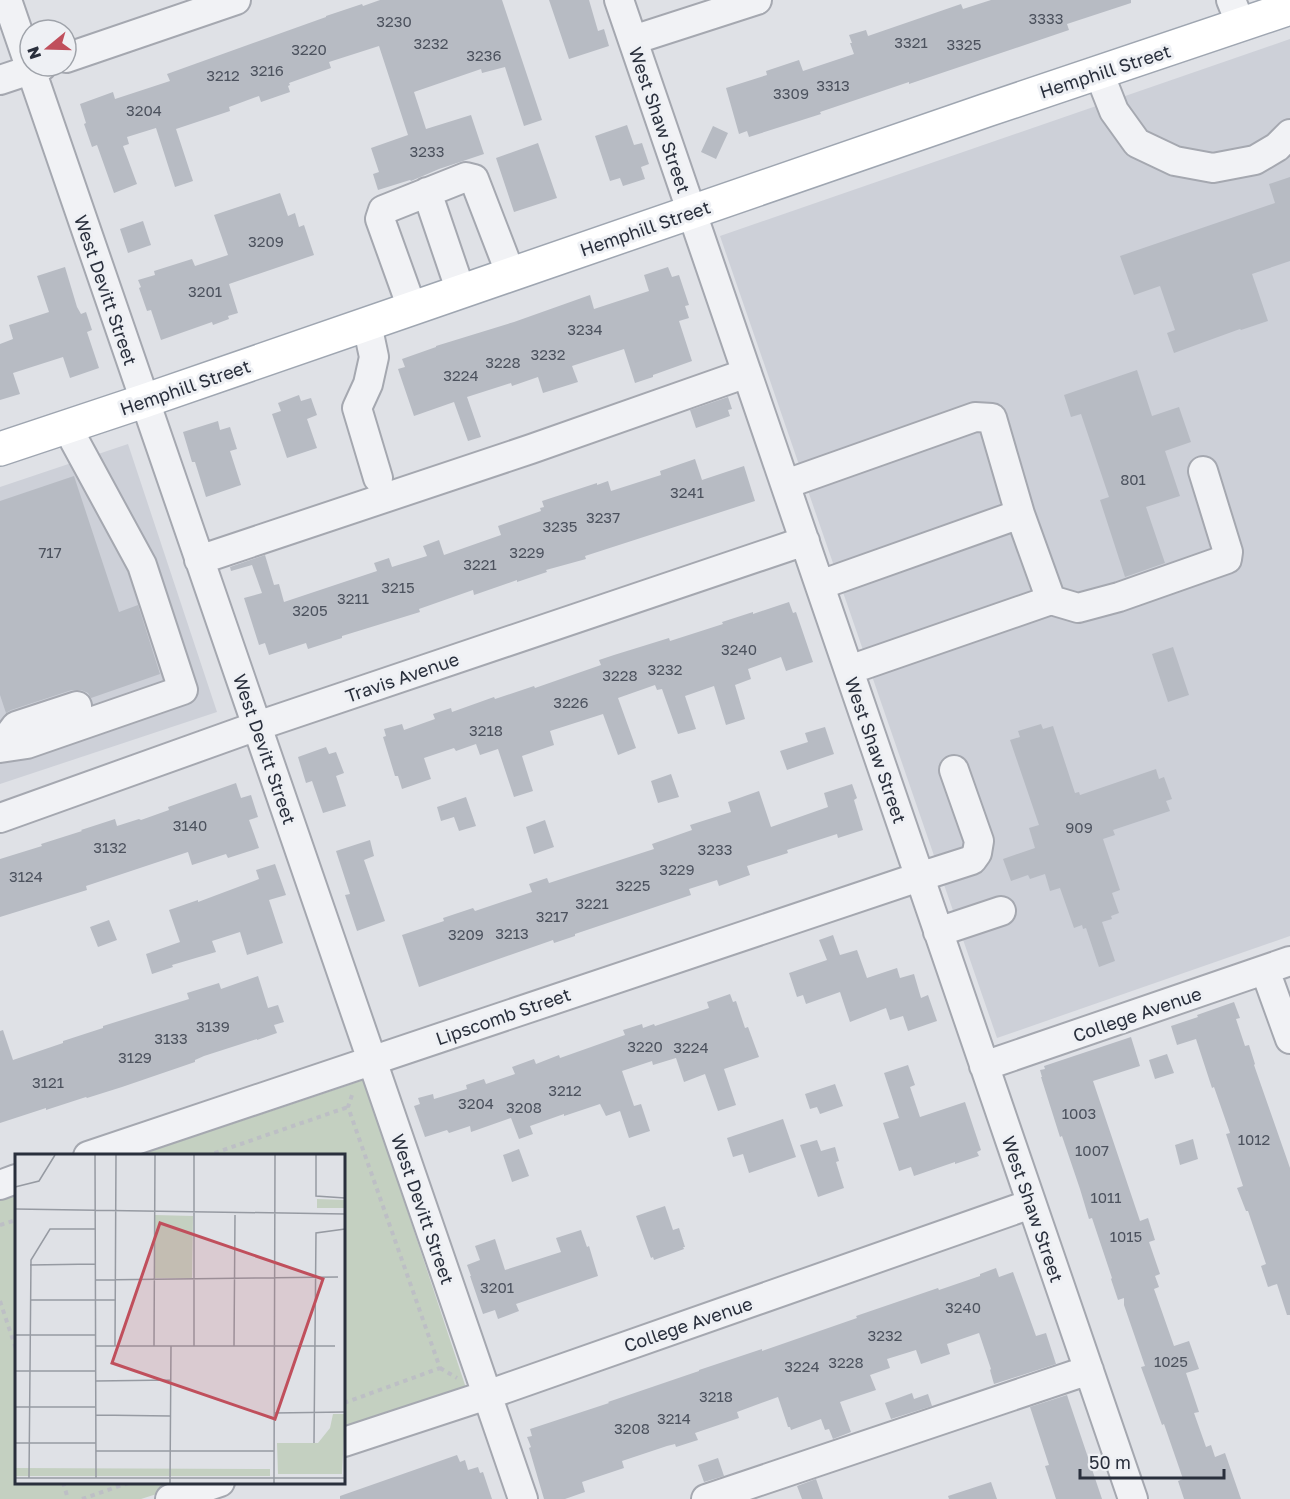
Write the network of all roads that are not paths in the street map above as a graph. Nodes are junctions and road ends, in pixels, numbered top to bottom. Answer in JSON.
{"nodes":[{"id":1,"x":7,"y":0,"type":"edge"},
{"id":2,"x":236,"y":0,"type":"edge"},
{"id":3,"x":619,"y":0,"type":"edge"},
{"id":4,"x":757,"y":0,"type":"edge"},
{"id":5,"x":1290,"y":8,"type":"edge"},
{"id":6,"x":1236,"y":13,"type":"edge"},
{"id":7,"x":18,"y":26,"type":"edge"},
{"id":8,"x":633,"y":40,"type":"junction"},
{"id":9,"x":78,"y":54,"type":"edge"},
{"id":10,"x":1099,"y":72,"type":"junction"},
{"id":11,"x":18,"y":74,"type":"edge"},
{"id":12,"x":39,"y":78,"type":"edge"},
{"id":13,"x":0,"y":80,"type":"edge"},
{"id":14,"x":1290,"y":134,"type":"edge"},
{"id":15,"x":427,"y":192,"type":"junction"},
{"id":16,"x":692,"y":212,"type":"junction"},
{"id":17,"x":511,"y":274,"type":"junction"},
{"id":18,"x":461,"y":292,"type":"junction"},
{"id":19,"x":412,"y":308,"type":"junction"},
{"id":20,"x":367,"y":324,"type":"junction"},
{"id":21,"x":747,"y":373,"type":"junction"},
{"id":22,"x":144,"y":401,"type":"junction"},
{"id":23,"x":67,"y":427,"type":"junction"},
{"id":24,"x":0,"y":449,"type":"edge"},
{"id":25,"x":1203,"y":471,"type":"dead end"},
{"id":26,"x":378,"y":478,"type":"dead end"},
{"id":27,"x":786,"y":484,"type":"junction"},
{"id":28,"x":1020,"y":514,"type":"junction"},
{"id":29,"x":805,"y":541,"type":"junction"},
{"id":30,"x":199,"y":560,"type":"junction"},
{"id":31,"x":820,"y":585,"type":"junction"},
{"id":32,"x":1051,"y":600,"type":"junction"},
{"id":33,"x":849,"y":670,"type":"junction"},
{"id":34,"x":257,"y":726,"type":"junction"},
{"id":35,"x":0,"y":747,"type":"edge"},
{"id":36,"x":954,"y":770,"type":"dead end"},
{"id":37,"x":2,"y":811,"type":"edge"},
{"id":38,"x":919,"y":877,"type":"junction"},
{"id":39,"x":1001,"y":911,"type":"dead end"},
{"id":40,"x":938,"y":932,"type":"junction"},
{"id":41,"x":1278,"y":966,"type":"edge"},
{"id":42,"x":1290,"y":1040,"type":"edge"},
{"id":43,"x":372,"y":1060,"type":"junction"},
{"id":44,"x":984,"y":1066,"type":"junction"},
{"id":45,"x":91,"y":1154,"type":"edge"},
{"id":46,"x":15,"y":1179,"type":"edge"},
{"id":47,"x":0,"y":1185,"type":"edge"},
{"id":48,"x":1031,"y":1204,"type":"junction"},
{"id":49,"x":1089,"y":1370,"type":"junction"},
{"id":50,"x":487,"y":1395,"type":"junction"},
{"id":51,"x":345,"y":1442,"type":"edge"},
{"id":52,"x":214,"y":1484,"type":"edge"},
{"id":53,"x":170,"y":1499,"type":"edge"},
{"id":54,"x":523,"y":1499,"type":"edge"},
{"id":55,"x":706,"y":1499,"type":"edge"},
{"id":56,"x":1133,"y":1499,"type":"edge"}],
"edges":[{"from":1,"to":7,"type":"street","name":"West Devitt Street"},
{"from":2,"to":9,"type":"street"},
{"from":3,"to":8,"type":"street","name":"West Shaw Street"},
{"from":4,"to":8,"type":"street"},
{"from":5,"to":6,"type":"main road","name":"Hemphill Street"},
{"from":6,"to":10,"type":"main road","name":"Hemphill Street"},
{"from":8,"to":16,"type":"street","name":"West Shaw Street"},
{"from":10,"to":14,"type":"street"},
{"from":10,"to":16,"type":"main road","name":"Hemphill Street"},
{"from":11,"to":13,"type":"street"},
{"from":12,"to":22,"type":"street","name":"West Devitt Street"},
{"from":15,"to":17,"type":"street"},
{"from":15,"to":18,"type":"street"},
{"from":15,"to":19,"type":"street"},
{"from":16,"to":17,"type":"main road","name":"Hemphill Street"},
{"from":16,"to":21,"type":"street","name":"West Shaw Street"},
{"from":17,"to":18,"type":"main road","name":"Hemphill Street"},
{"from":18,"to":19,"type":"main road","name":"Hemphill Street"},
{"from":19,"to":20,"type":"main road","name":"Hemphill Street"},
{"from":20,"to":22,"type":"main road","name":"Hemphill Street"},
{"from":20,"to":26,"type":"street"},
{"from":21,"to":27,"type":"street","name":"West Shaw Street"},
{"from":21,"to":30,"type":"street"},
{"from":22,"to":23,"type":"main road","name":"Hemphill Street"},
{"from":22,"to":30,"type":"street","name":"West Devitt Street"},
{"from":23,"to":24,"type":"main road","name":"Hemphill Street"},
{"from":23,"to":35,"type":"street"},
{"from":25,"to":32,"type":"street"},
{"from":27,"to":28,"type":"street"},
{"from":27,"to":29,"type":"street","name":"West Shaw Street"},
{"from":28,"to":31,"type":"street"},
{"from":28,"to":32,"type":"street"},
{"from":29,"to":31,"type":"street","name":"West Shaw Street"},
{"from":29,"to":34,"type":"street","name":"Travis Avenue"},
{"from":30,"to":34,"type":"street","name":"West Devitt Street"},
{"from":31,"to":33,"type":"street","name":"West Shaw Street"},
{"from":32,"to":33,"type":"street"},
{"from":33,"to":38,"type":"street","name":"West Shaw Street"},
{"from":34,"to":37,"type":"street","name":"Travis Avenue"},
{"from":34,"to":43,"type":"street","name":"West Devitt Street"},
{"from":36,"to":38,"type":"street","name":"Lipscomb Street"},
{"from":38,"to":40,"type":"street","name":"West Shaw Street"},
{"from":38,"to":43,"type":"street","name":"Lipscomb Street"},
{"from":39,"to":40,"type":"street"},
{"from":40,"to":44,"type":"street","name":"West Shaw Street"},
{"from":41,"to":42,"type":"street"},
{"from":41,"to":44,"type":"street","name":"College Avenue"},
{"from":43,"to":45,"type":"street","name":"Lipscomb Street"},
{"from":43,"to":50,"type":"street","name":"West Devitt Street"},
{"from":44,"to":48,"type":"street","name":"West Shaw Street"},
{"from":46,"to":47,"type":"street"},
{"from":48,"to":49,"type":"street","name":"West Shaw Street"},
{"from":48,"to":50,"type":"street","name":"College Avenue"},
{"from":49,"to":55,"type":"street"},
{"from":49,"to":56,"type":"street","name":"West Shaw Street"},
{"from":50,"to":51,"type":"street","name":"College Avenue"},
{"from":50,"to":54,"type":"street","name":"West Devitt Street"},
{"from":52,"to":53,"type":"street"}]}
